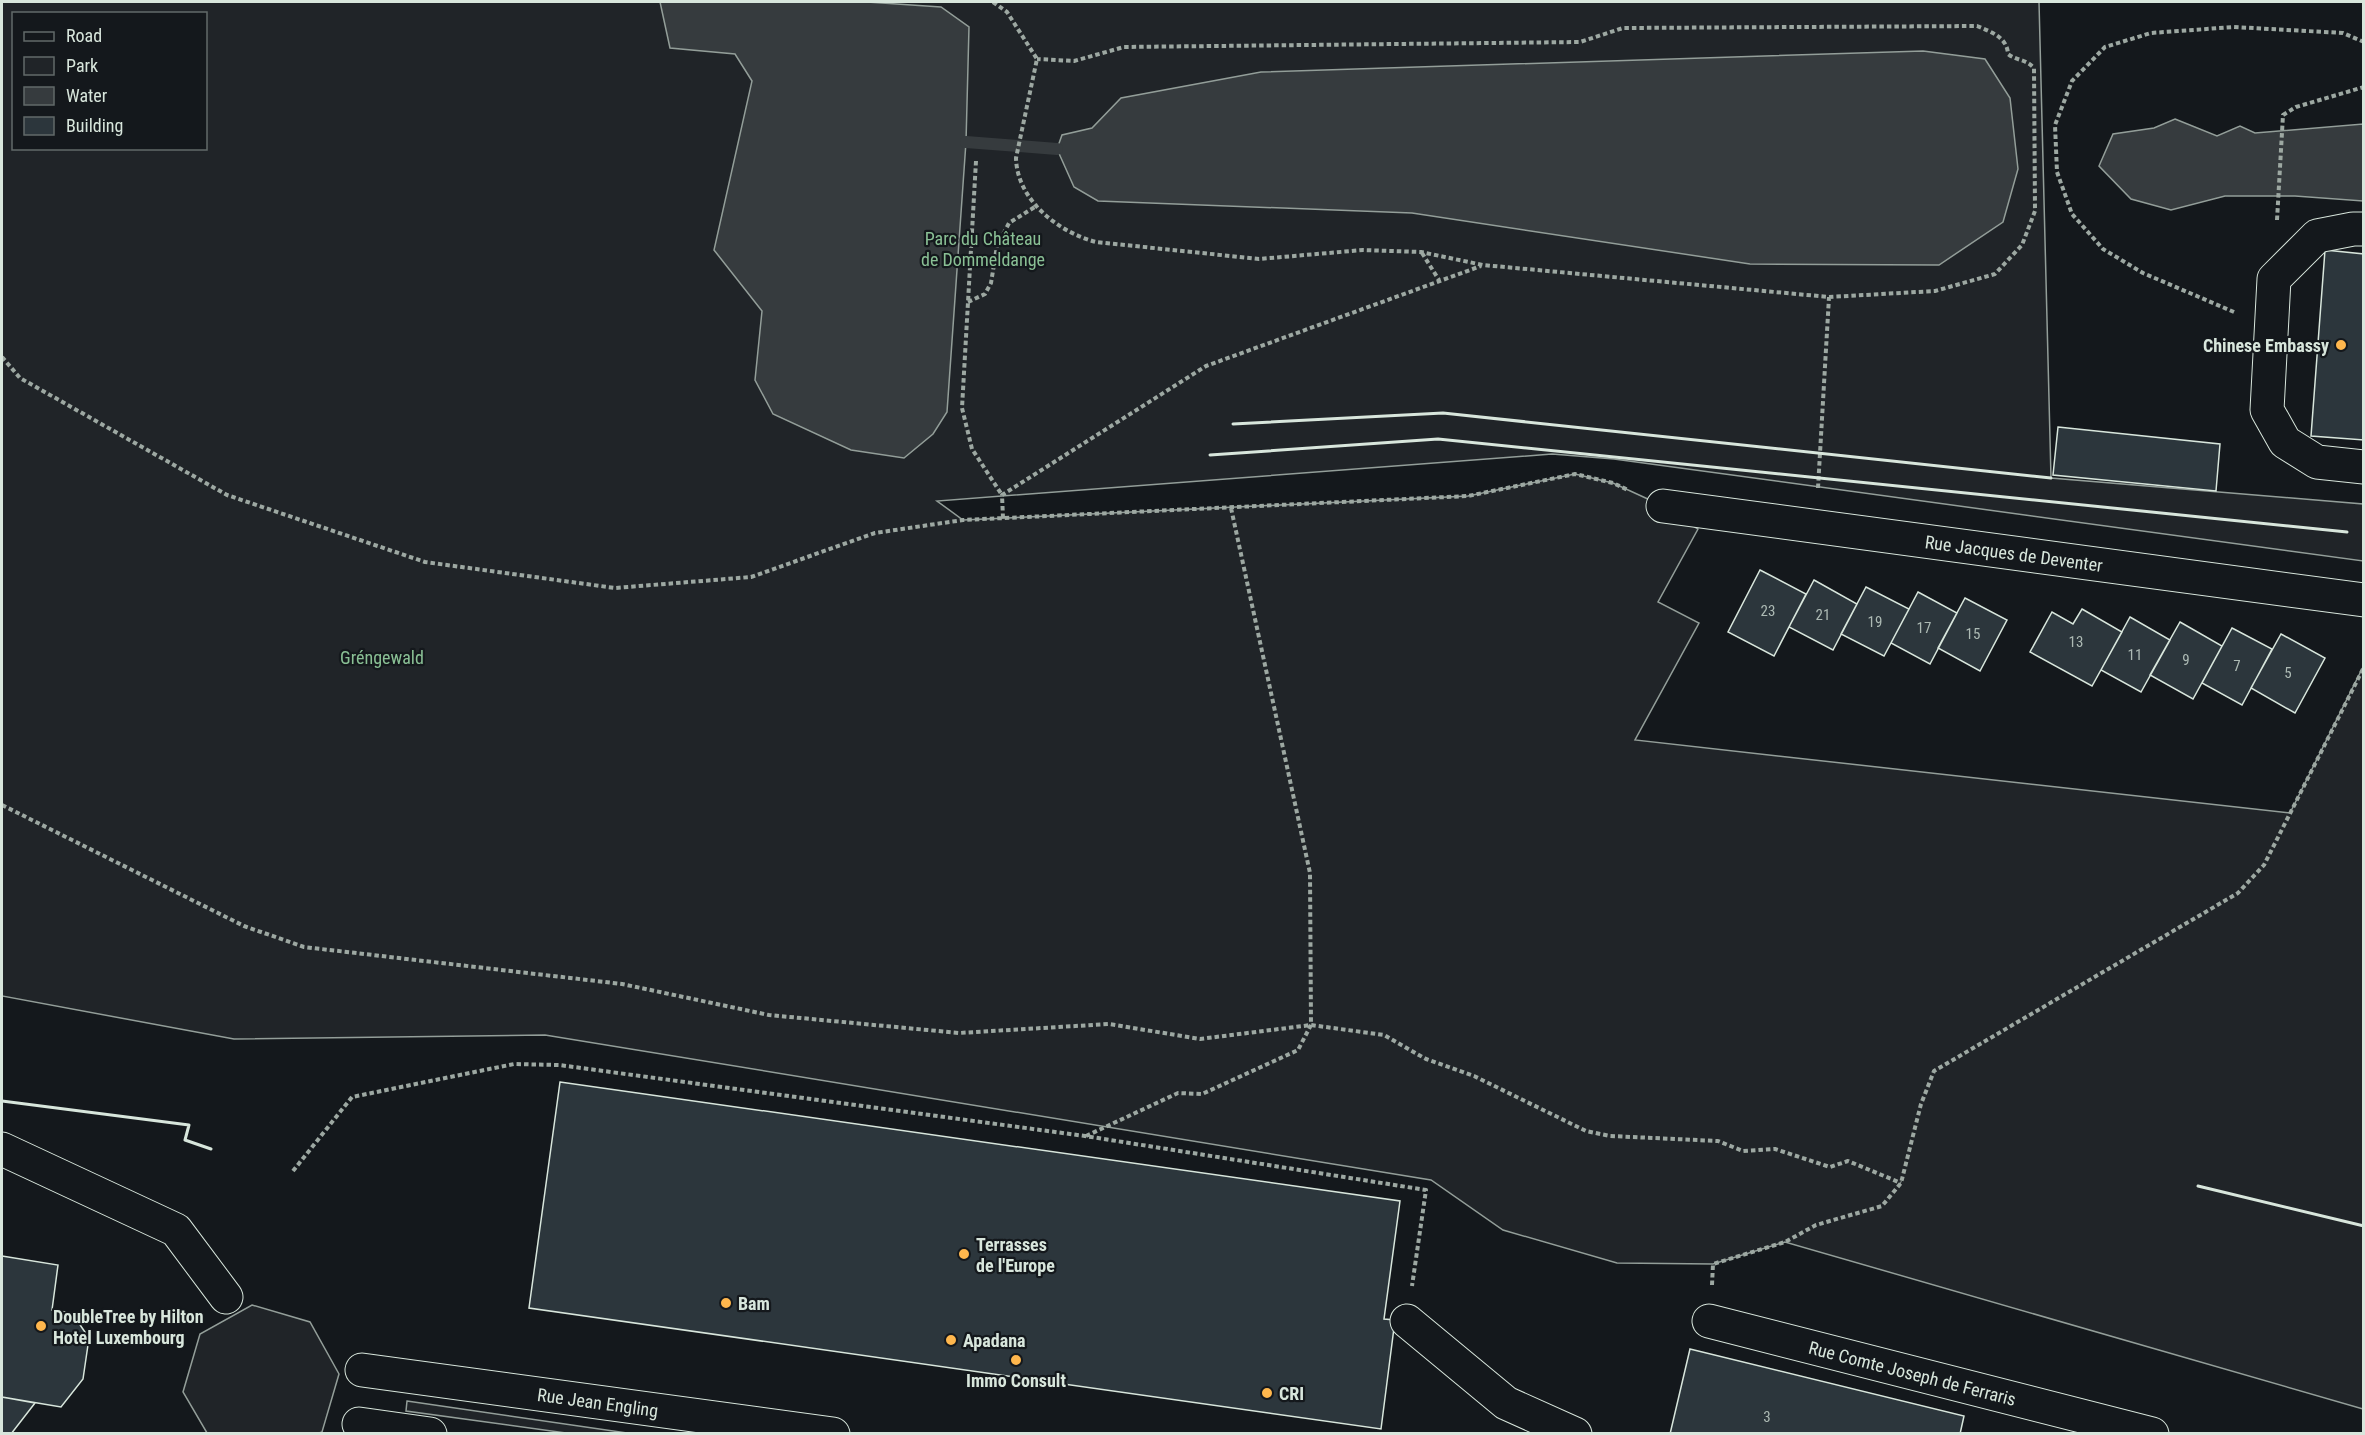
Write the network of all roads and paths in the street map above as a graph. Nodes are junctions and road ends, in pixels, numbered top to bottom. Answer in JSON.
{"nodes":[{"id":1,"x":993,"y":2,"type":"edge"},
{"id":2,"x":2364,"y":42,"type":"edge"},
{"id":3,"x":1037,"y":59,"type":"junction"},
{"id":4,"x":2364,"y":87,"type":"edge"},
{"id":5,"x":976,"y":161,"type":"dead end"},
{"id":6,"x":1038,"y":205,"type":"junction"},
{"id":7,"x":2276,"y":225,"type":"dead end"},
{"id":8,"x":2364,"y":229,"type":"edge"},
{"id":9,"x":1421,"y":252,"type":"junction"},
{"id":10,"x":1483,"y":266,"type":"junction"},
{"id":11,"x":1439,"y":280,"type":"junction"},
{"id":12,"x":1829,"y":297,"type":"junction"},
{"id":13,"x":968,"y":303,"type":"junction"},
{"id":14,"x":2270,"y":320,"type":"junction"},
{"id":15,"x":2,"y":357,"type":"edge"},
{"id":16,"x":2364,"y":467,"type":"edge"},
{"id":17,"x":1818,"y":487,"type":"dead end"},
{"id":18,"x":1002,"y":495,"type":"junction"},
{"id":19,"x":1663,"y":506,"type":"joint"},
{"id":20,"x":1231,"y":508,"type":"junction"},
{"id":21,"x":1003,"y":518,"type":"junction"},
{"id":22,"x":2364,"y":600,"type":"edge"},
{"id":23,"x":2364,"y":667,"type":"edge"},
{"id":24,"x":2,"y":805,"type":"edge"},
{"id":25,"x":1311,"y":1025,"type":"junction"},
{"id":26,"x":1086,"y":1136,"type":"junction"},
{"id":27,"x":2,"y":1149,"type":"edge"},
{"id":28,"x":293,"y":1171,"type":"dead end"},
{"id":29,"x":1901,"y":1183,"type":"junction"},
{"id":30,"x":226,"y":1297,"type":"dead end"},
{"id":31,"x":1407,"y":1321,"type":"joint"},
{"id":32,"x":1709,"y":1321,"type":"joint"},
{"id":33,"x":362,"y":1370,"type":"dead end"},
{"id":34,"x":358,"y":1424,"type":"dead end"},
{"id":35,"x":2116,"y":1428,"type":"edge"},
{"id":36,"x":430,"y":1434,"type":"edge"},
{"id":37,"x":833,"y":1434,"type":"edge"},
{"id":38,"x":1575,"y":1434,"type":"edge"},
{"id":39,"x":2152,"y":1434,"type":"edge"}],
"edges":[{"from":1,"to":3,"type":"path"},
{"from":2,"to":14,"type":"path"},
{"from":3,"to":6,"type":"path"},
{"from":3,"to":12,"type":"path"},
{"from":4,"to":7,"type":"path"},
{"from":5,"to":13,"type":"path"},
{"from":6,"to":9,"type":"path"},
{"from":6,"to":13,"type":"path"},
{"from":8,"to":14,"type":"street"},
{"from":9,"to":10,"type":"path"},
{"from":9,"to":11,"type":"path"},
{"from":10,"to":11,"type":"path"},
{"from":10,"to":12,"type":"path"},
{"from":11,"to":18,"type":"path"},
{"from":12,"to":17,"type":"path"},
{"from":13,"to":18,"type":"path"},
{"from":14,"to":16,"type":"street"},
{"from":15,"to":21,"type":"path"},
{"from":18,"to":21,"type":"path"},
{"from":19,"to":20,"type":"path"},
{"from":19,"to":22,"type":"street","name":"Rue Jacques de Deventer"},
{"from":20,"to":21,"type":"path"},
{"from":20,"to":25,"type":"path"},
{"from":23,"to":29,"type":"path"},
{"from":24,"to":25,"type":"path"},
{"from":25,"to":26,"type":"path"},
{"from":25,"to":29,"type":"path"},
{"from":26,"to":28,"type":"path"},
{"from":26,"to":31,"type":"path"},
{"from":27,"to":30,"type":"street"},
{"from":29,"to":32,"type":"path"},
{"from":31,"to":38,"type":"street"},
{"from":32,"to":35,"type":"street","name":"Rue Comte Joseph de Ferraris"},
{"from":33,"to":37,"type":"street","name":"Rue Jean Engling"},
{"from":34,"to":36,"type":"street"},
{"from":35,"to":39,"type":"street","name":"Rue Comte Joseph de Ferraris"}]}
